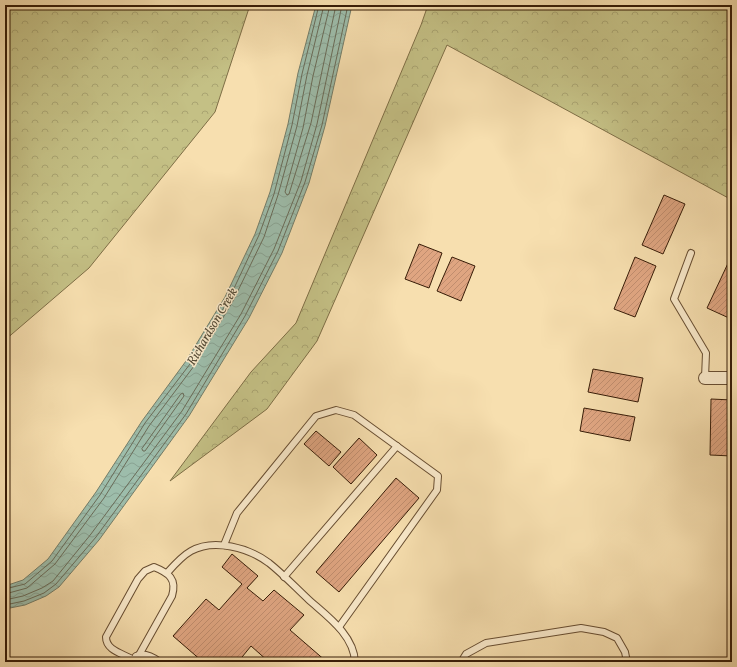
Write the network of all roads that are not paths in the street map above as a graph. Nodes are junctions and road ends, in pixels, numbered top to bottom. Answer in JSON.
{"nodes":[{"id":1,"x":692,"y":253,"type":"dead end"},
{"id":2,"x":705,"y":378,"type":"joint"},
{"id":3,"x":732,"y":378,"type":"edge"},
{"id":4,"x":397,"y":446,"type":"junction"},
{"id":5,"x":224,"y":545,"type":"junction"},
{"id":6,"x":166,"y":573,"type":"junction"},
{"id":7,"x":284,"y":577,"type":"junction"},
{"id":8,"x":339,"y":627,"type":"junction"},
{"id":9,"x":139,"y":654,"type":"junction"},
{"id":10,"x":130,"y":660,"type":"edge"},
{"id":11,"x":160,"y":662,"type":"edge"},
{"id":12,"x":355,"y":662,"type":"edge"},
{"id":13,"x":461,"y":662,"type":"edge"},
{"id":14,"x":627,"y":662,"type":"edge"}],
"edges":[{"from":1,"to":2,"type":"lane"},
{"from":2,"to":3,"type":"street"},
{"from":4,"to":5,"type":"lane"},
{"from":4,"to":7,"type":"lane"},
{"from":4,"to":8,"type":"lane"},
{"from":5,"to":6,"type":"lane"},
{"from":5,"to":7,"type":"lane"},
{"from":6,"to":9,"type":"lane"},
{"from":6,"to":10,"type":"lane"},
{"from":7,"to":8,"type":"lane"},
{"from":8,"to":12,"type":"lane"},
{"from":9,"to":10,"type":"lane"},
{"from":9,"to":11,"type":"lane"},
{"from":13,"to":14,"type":"lane"}]}
